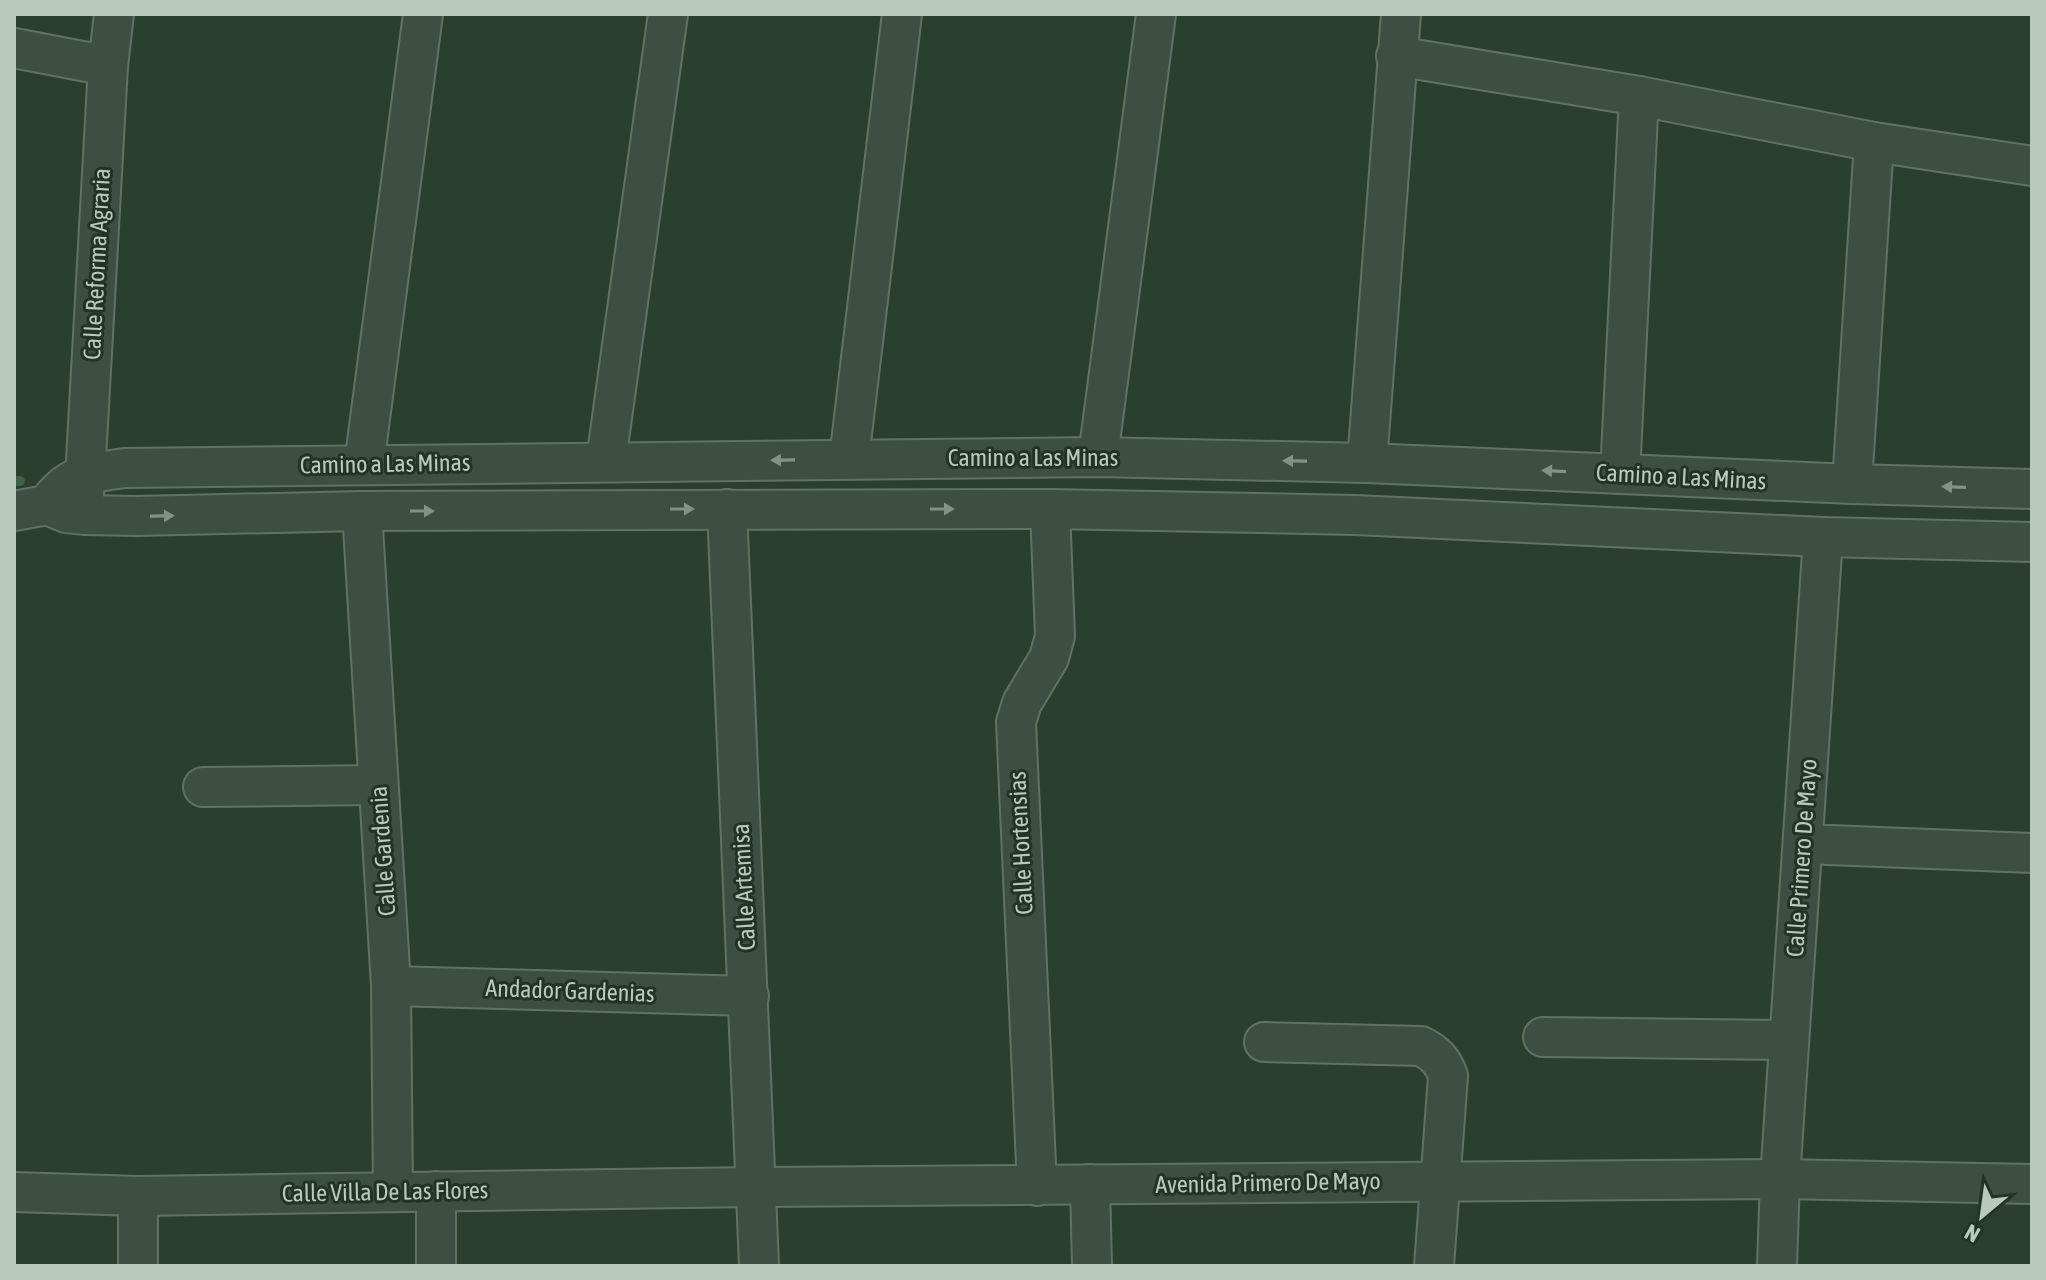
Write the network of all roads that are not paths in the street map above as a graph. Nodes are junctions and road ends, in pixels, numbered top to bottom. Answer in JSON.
{"nodes":[{"id":1,"x":114,"y":14,"type":"edge"},
{"id":2,"x":423,"y":14,"type":"edge"},
{"id":3,"x":668,"y":14,"type":"edge"},
{"id":4,"x":902,"y":14,"type":"edge"},
{"id":5,"x":1156,"y":14,"type":"edge"},
{"id":6,"x":1401,"y":14,"type":"edge"},
{"id":7,"x":14,"y":48,"type":"edge"},
{"id":8,"x":1396,"y":56,"type":"junction"},
{"id":9,"x":108,"y":66,"type":"junction"},
{"id":10,"x":1639,"y":96,"type":"junction"},
{"id":11,"x":1874,"y":142,"type":"junction"},
{"id":12,"x":2032,"y":166,"type":"edge"},
{"id":13,"x":1098,"y":457,"type":"junction"},
{"id":14,"x":849,"y":459,"type":"junction"},
{"id":15,"x":606,"y":461,"type":"junction"},
{"id":16,"x":1367,"y":463,"type":"junction"},
{"id":17,"x":364,"y":465,"type":"junction"},
{"id":18,"x":85,"y":474,"type":"junction"},
{"id":19,"x":1620,"y":474,"type":"junction"},
{"id":20,"x":1852,"y":484,"type":"junction"},
{"id":21,"x":2032,"y":489,"type":"edge"},
{"id":22,"x":31,"y":508,"type":"edge"},
{"id":23,"x":727,"y":509,"type":"junction"},
{"id":24,"x":1050,"y":509,"type":"junction"},
{"id":25,"x":362,"y":511,"type":"junction"},
{"id":26,"x":84,"y":515,"type":"junction"},
{"id":27,"x":1823,"y":537,"type":"junction"},
{"id":28,"x":2032,"y":542,"type":"edge"},
{"id":29,"x":378,"y":785,"type":"junction"},
{"id":30,"x":203,"y":787,"type":"dead end"},
{"id":31,"x":1803,"y":844,"type":"junction"},
{"id":32,"x":2032,"y":853,"type":"edge"},
{"id":33,"x":391,"y":986,"type":"junction"},
{"id":34,"x":749,"y":996,"type":"junction"},
{"id":35,"x":1543,"y":1037,"type":"dead end"},
{"id":36,"x":1789,"y":1040,"type":"junction"},
{"id":37,"x":1264,"y":1042,"type":"dead end"},
{"id":38,"x":1780,"y":1179,"type":"junction"},
{"id":39,"x":1440,"y":1181,"type":"junction"},
{"id":40,"x":1090,"y":1184,"type":"junction"},
{"id":41,"x":2032,"y":1184,"type":"edge"},
{"id":42,"x":1037,"y":1186,"type":"junction"},
{"id":43,"x":756,"y":1187,"type":"junction"},
{"id":44,"x":393,"y":1191,"type":"junction"},
{"id":45,"x":436,"y":1191,"type":"junction"},
{"id":46,"x":14,"y":1192,"type":"edge"},
{"id":47,"x":138,"y":1196,"type":"junction"},
{"id":48,"x":138,"y":1266,"type":"edge"},
{"id":49,"x":436,"y":1266,"type":"edge"},
{"id":50,"x":759,"y":1266,"type":"edge"},
{"id":51,"x":1092,"y":1266,"type":"edge"},
{"id":52,"x":1434,"y":1266,"type":"edge"},
{"id":53,"x":1777,"y":1266,"type":"edge"}],
"edges":[{"from":1,"to":9,"type":"street","name":"Calle Reforma Agraria"},
{"from":2,"to":17,"type":"street"},
{"from":3,"to":15,"type":"street"},
{"from":4,"to":14,"type":"street"},
{"from":5,"to":13,"type":"street"},
{"from":6,"to":8,"type":"street"},
{"from":7,"to":9,"type":"street"},
{"from":8,"to":10,"type":"street"},
{"from":8,"to":16,"type":"street"},
{"from":9,"to":18,"type":"street","name":"Calle Reforma Agraria"},
{"from":10,"to":11,"type":"street"},
{"from":10,"to":19,"type":"street"},
{"from":11,"to":12,"type":"street"},
{"from":11,"to":20,"type":"street"},
{"from":13,"to":14,"type":"street","name":"Camino a Las Minas"},
{"from":16,"to":13,"type":"street","name":"Camino a Las Minas","one_way":true},
{"from":14,"to":15,"type":"street","name":"Camino a Las Minas","one_way":true},
{"from":15,"to":17,"type":"street","name":"Camino a Las Minas"},
{"from":19,"to":16,"type":"street","name":"Camino a Las Minas","one_way":true},
{"from":17,"to":18,"type":"street","name":"Camino a Las Minas"},
{"from":18,"to":22,"type":"street","name":"Camino a Las Minas"},
{"from":18,"to":26,"type":"street","name":"Calle Reforma Agraria"},
{"from":19,"to":20,"type":"street","name":"Camino a Las Minas"},
{"from":21,"to":20,"type":"street","name":"Camino a Las Minas","one_way":true},
{"from":22,"to":26,"type":"street","name":"Camino a Las Minas"},
{"from":23,"to":24,"type":"street","name":"Camino a Las Minas","one_way":true},
{"from":25,"to":23,"type":"street","name":"Camino a Las Minas","one_way":true},
{"from":23,"to":34,"type":"street","name":"Calle Artemisa"},
{"from":24,"to":27,"type":"street","name":"Camino a Las Minas"},
{"from":24,"to":42,"type":"street","name":"Calle Hortensias"},
{"from":26,"to":25,"type":"street","name":"Camino a Las Minas","one_way":true},
{"from":25,"to":29,"type":"street","name":"Calle Gardenia"},
{"from":27,"to":28,"type":"street","name":"Camino a Las Minas"},
{"from":27,"to":31,"type":"street","name":"Calle Primero De Mayo"},
{"from":29,"to":30,"type":"street"},
{"from":29,"to":33,"type":"street","name":"Calle Gardenia"},
{"from":31,"to":32,"type":"street"},
{"from":31,"to":36,"type":"street","name":"Calle Primero De Mayo"},
{"from":33,"to":34,"type":"street","name":"Andador Gardenias"},
{"from":33,"to":44,"type":"street","name":"Calle Gardenia"},
{"from":34,"to":43,"type":"street","name":"Calle Artemisa"},
{"from":35,"to":36,"type":"street"},
{"from":36,"to":38,"type":"street","name":"Calle Primero De Mayo"},
{"from":37,"to":39,"type":"street"},
{"from":38,"to":39,"type":"street","name":"Avenida Primero De Mayo"},
{"from":38,"to":41,"type":"street","name":"Avenida Primero De Mayo"},
{"from":38,"to":53,"type":"street","name":"Calle Primero De Mayo"},
{"from":39,"to":40,"type":"street","name":"Avenida Primero De Mayo"},
{"from":39,"to":52,"type":"street"},
{"from":40,"to":42,"type":"street","name":"Avenida Primero De Mayo"},
{"from":40,"to":51,"type":"street"},
{"from":42,"to":43,"type":"street","name":"Avenida Primero De Mayo"},
{"from":43,"to":45,"type":"street","name":"Calle Villa De Las Flores"},
{"from":43,"to":50,"type":"street","name":"Calle Artemisa"},
{"from":44,"to":45,"type":"street","name":"Calle Villa De Las Flores"},
{"from":44,"to":47,"type":"street","name":"Calle Villa De Las Flores"},
{"from":45,"to":49,"type":"street"},
{"from":46,"to":47,"type":"street","name":"Calle Villa De Las Flores"},
{"from":47,"to":48,"type":"street"}]}
